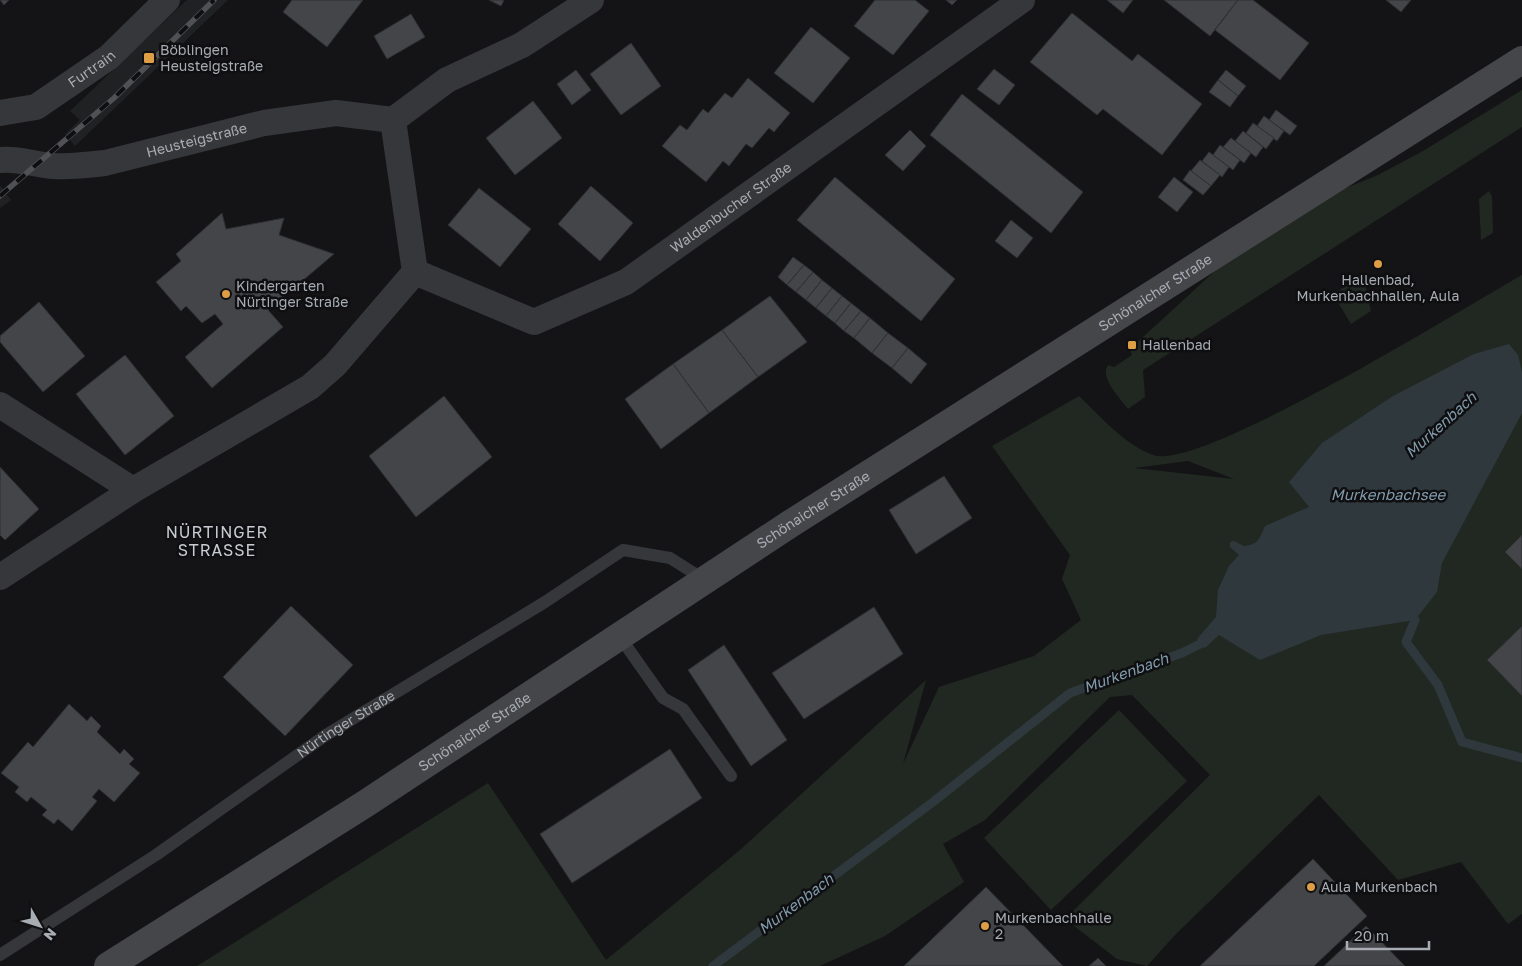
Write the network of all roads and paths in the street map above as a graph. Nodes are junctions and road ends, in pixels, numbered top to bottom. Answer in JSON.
{"nodes":[{"id":1,"x":167,"y":0,"type":"edge"},
{"id":2,"x":591,"y":0,"type":"edge"},
{"id":3,"x":1022,"y":0,"type":"edge"},
{"id":4,"x":1522,"y":60,"type":"edge"},
{"id":5,"x":0,"y":113,"type":"edge"},
{"id":6,"x":393,"y":120,"type":"junction"},
{"id":7,"x":0,"y":160,"type":"edge"},
{"id":8,"x":415,"y":272,"type":"junction"},
{"id":9,"x":0,"y":405,"type":"edge"},
{"id":10,"x":133,"y":490,"type":"junction"},
{"id":11,"x":0,"y":577,"type":"edge"},
{"id":12,"x":705,"y":580,"type":"junction"},
{"id":13,"x":620,"y":637,"type":"junction"},
{"id":14,"x":731,"y":776,"type":"dead end"},
{"id":15,"x":0,"y":955,"type":"edge"},
{"id":16,"x":108,"y":966,"type":"edge"}],
"edges":[{"from":1,"to":5,"type":"street","name":"Furtrain"},
{"from":2,"to":6,"type":"street"},
{"from":3,"to":8,"type":"street","name":"Waldenbucher Straße"},
{"from":4,"to":12,"type":"main road","name":"Schönaicher Straße"},
{"from":6,"to":7,"type":"street","name":"Heusteigstraße"},
{"from":6,"to":8,"type":"street"},
{"from":8,"to":10,"type":"street"},
{"from":9,"to":10,"type":"street"},
{"from":10,"to":11,"type":"street"},
{"from":12,"to":13,"type":"main road","name":"Schönaicher Straße"},
{"from":12,"to":15,"type":"lane","name":"Nürtinger Straße"},
{"from":13,"to":14,"type":"lane"},
{"from":13,"to":16,"type":"main road","name":"Schönaicher Straße"}]}
